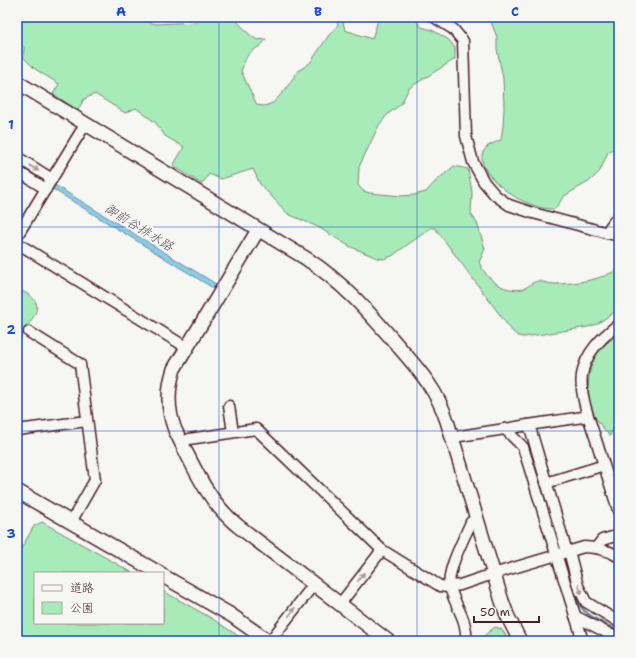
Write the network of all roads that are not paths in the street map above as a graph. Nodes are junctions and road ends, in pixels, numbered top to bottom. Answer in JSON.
{"nodes":[{"id":1,"x":434,"y":17,"type":"edge"},
{"id":2,"x":17,"y":82,"type":"edge"},
{"id":3,"x":86,"y":123,"type":"junction"},
{"id":4,"x":17,"y":158,"type":"edge"},
{"id":5,"x":17,"y":171,"type":"edge"},
{"id":6,"x":52,"y":179,"type":"junction"},
{"id":7,"x":46,"y":189,"type":"junction"},
{"id":8,"x":619,"y":216,"type":"edge"},
{"id":9,"x":258,"y":230,"type":"junction"},
{"id":10,"x":606,"y":233,"type":"junction"},
{"id":11,"x":17,"y":236,"type":"edge"},
{"id":12,"x":619,"y":236,"type":"edge"},
{"id":13,"x":17,"y":242,"type":"edge"},
{"id":14,"x":619,"y":324,"type":"edge"},
{"id":15,"x":29,"y":332,"type":"dead end"},
{"id":16,"x":186,"y":347,"type":"junction"},
{"id":17,"x":229,"y":406,"type":"dead end"},
{"id":18,"x":583,"y":417,"type":"dead end"},
{"id":19,"x":87,"y":420,"type":"junction"},
{"id":20,"x":528,"y":425,"type":"junction"},
{"id":21,"x":505,"y":429,"type":"junction"},
{"id":22,"x":17,"y":430,"type":"edge"},
{"id":23,"x":233,"y":432,"type":"junction"},
{"id":24,"x":452,"y":438,"type":"junction"},
{"id":25,"x":182,"y":443,"type":"junction"},
{"id":26,"x":598,"y":467,"type":"dead end"},
{"id":27,"x":546,"y":483,"type":"junction"},
{"id":28,"x":17,"y":491,"type":"edge"},
{"id":29,"x":619,"y":513,"type":"edge"},
{"id":30,"x":477,"y":520,"type":"junction"},
{"id":31,"x":71,"y":522,"type":"junction"},
{"id":32,"x":619,"y":535,"type":"edge"},
{"id":33,"x":596,"y":548,"type":"junction"},
{"id":34,"x":382,"y":550,"type":"junction"},
{"id":35,"x":568,"y":552,"type":"junction"},
{"id":36,"x":556,"y":555,"type":"junction"},
{"id":37,"x":619,"y":557,"type":"edge"},
{"id":38,"x":157,"y":572,"type":"edge"},
{"id":39,"x":493,"y":574,"type":"junction"},
{"id":40,"x":164,"y":577,"type":"edge"},
{"id":41,"x":314,"y":584,"type":"junction"},
{"id":42,"x":450,"y":587,"type":"junction"},
{"id":43,"x":340,"y":604,"type":"junction"},
{"id":44,"x":575,"y":616,"type":"junction"},
{"id":45,"x":619,"y":622,"type":"edge"},
{"id":46,"x":619,"y":639,"type":"edge"},
{"id":47,"x":269,"y":641,"type":"edge"},
{"id":48,"x":388,"y":641,"type":"edge"},
{"id":49,"x":466,"y":641,"type":"edge"},
{"id":50,"x":520,"y":641,"type":"edge"},
{"id":51,"x":583,"y":641,"type":"edge"}],
"edges":[{"from":1,"to":10,"type":"street"},
{"from":2,"to":3,"type":"street"},
{"from":3,"to":6,"type":"street"},
{"from":3,"to":9,"type":"street"},
{"from":4,"to":6,"type":"street","one_way":true},
{"from":5,"to":7,"type":"street"},
{"from":6,"to":7,"type":"street"},
{"from":7,"to":11,"type":"street"},
{"from":8,"to":10,"type":"street"},
{"from":9,"to":16,"type":"street"},
{"from":9,"to":24,"type":"street"},
{"from":10,"to":12,"type":"street"},
{"from":13,"to":16,"type":"street"},
{"from":14,"to":29,"type":"street"},
{"from":15,"to":19,"type":"street"},
{"from":16,"to":25,"type":"street"},
{"from":17,"to":23,"type":"street"},
{"from":18,"to":20,"type":"street"},
{"from":19,"to":22,"type":"street"},
{"from":19,"to":31,"type":"street"},
{"from":20,"to":21,"type":"street"},
{"from":20,"to":27,"type":"street"},
{"from":21,"to":24,"type":"street"},
{"from":21,"to":36,"type":"street"},
{"from":23,"to":25,"type":"street"},
{"from":23,"to":34,"type":"street"},
{"from":24,"to":30,"type":"street"},
{"from":25,"to":41,"type":"street"},
{"from":26,"to":27,"type":"street"},
{"from":27,"to":35,"type":"street"},
{"from":28,"to":31,"type":"street"},
{"from":30,"to":39,"type":"street"},
{"from":30,"to":42,"type":"street"},
{"from":31,"to":38,"type":"street"},
{"from":32,"to":33,"type":"street"},
{"from":33,"to":35,"type":"street"},
{"from":33,"to":37,"type":"street"},
{"from":34,"to":42,"type":"street"},
{"from":43,"to":34,"type":"street","one_way":true},
{"from":35,"to":36,"type":"street"},
{"from":35,"to":45,"type":"street","one_way":true},
{"from":36,"to":39,"type":"street"},
{"from":36,"to":44,"type":"street"},
{"from":39,"to":42,"type":"street"},
{"from":39,"to":50,"type":"street"},
{"from":40,"to":47,"type":"street"},
{"from":41,"to":43,"type":"street"},
{"from":47,"to":41,"type":"street","one_way":true},
{"from":42,"to":49,"type":"street"},
{"from":43,"to":48,"type":"street"},
{"from":44,"to":46,"type":"street"},
{"from":44,"to":51,"type":"street"}]}
